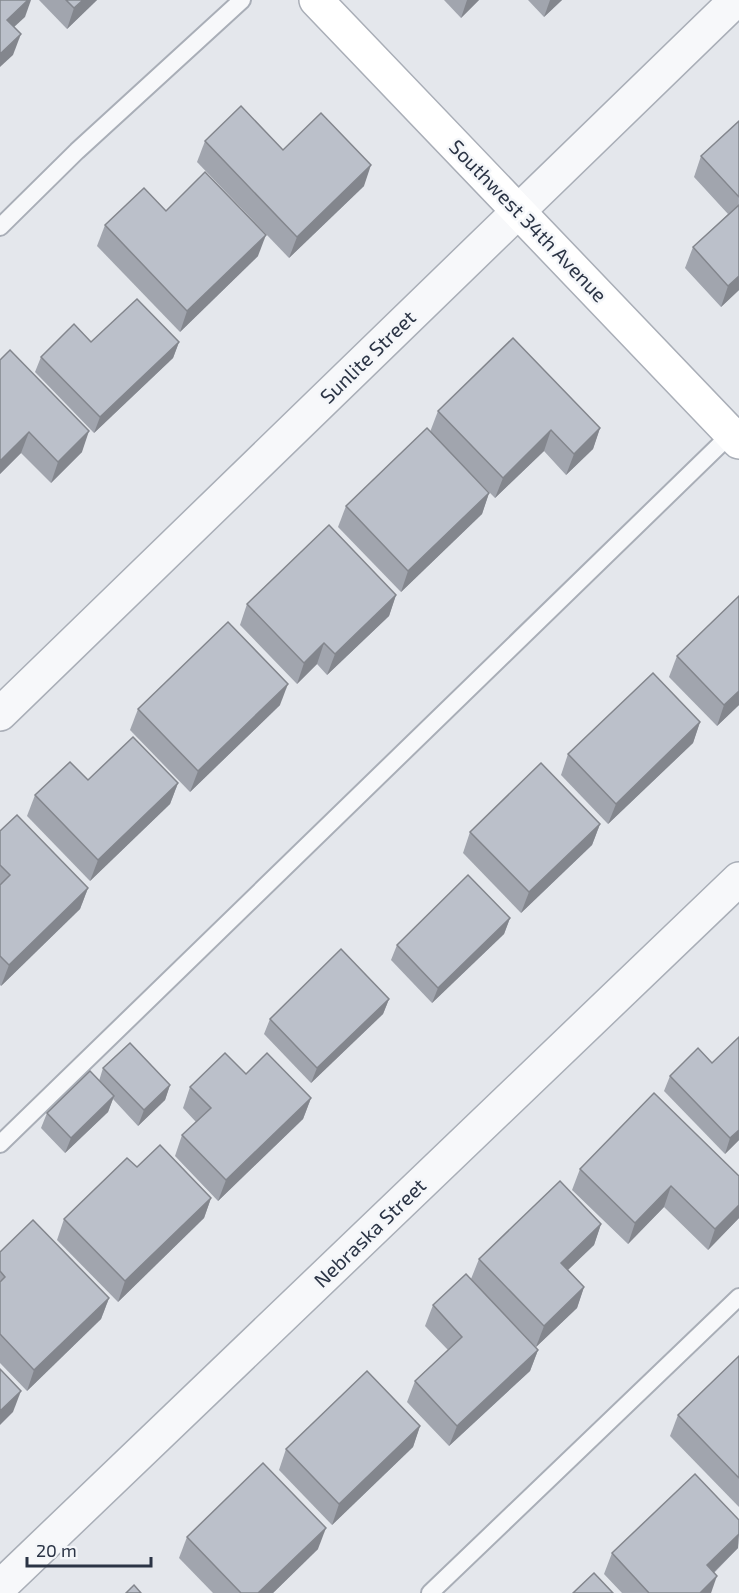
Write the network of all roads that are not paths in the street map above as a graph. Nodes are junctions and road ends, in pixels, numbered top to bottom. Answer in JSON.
{"nodes":[{"id":1,"x":242,"y":0,"type":"edge"},
{"id":2,"x":316,"y":0,"type":"edge"},
{"id":3,"x":736,"y":0,"type":"edge"},
{"id":4,"x":519,"y":211,"type":"junction"},
{"id":5,"x":0,"y":226,"type":"edge"},
{"id":6,"x":737,"y":434,"type":"edge"},
{"id":7,"x":0,"y":714,"type":"edge"},
{"id":8,"x":739,"y":879,"type":"edge"},
{"id":9,"x":0,"y":1144,"type":"edge"},
{"id":10,"x":739,"y":1297,"type":"edge"},
{"id":11,"x":0,"y":1587,"type":"edge"},
{"id":12,"x":430,"y":1593,"type":"edge"}],
"edges":[{"from":1,"to":5,"type":"lane"},
{"from":2,"to":4,"type":"main road","name":"Southwest 34th Avenue"},
{"from":3,"to":4,"type":"street","name":"Sunlite Street"},
{"from":4,"to":6,"type":"main road","name":"Southwest 34th Avenue"},
{"from":4,"to":7,"type":"street","name":"Sunlite Street"},
{"from":6,"to":9,"type":"lane"},
{"from":8,"to":11,"type":"street","name":"Nebraska Street"},
{"from":10,"to":12,"type":"lane"}]}
